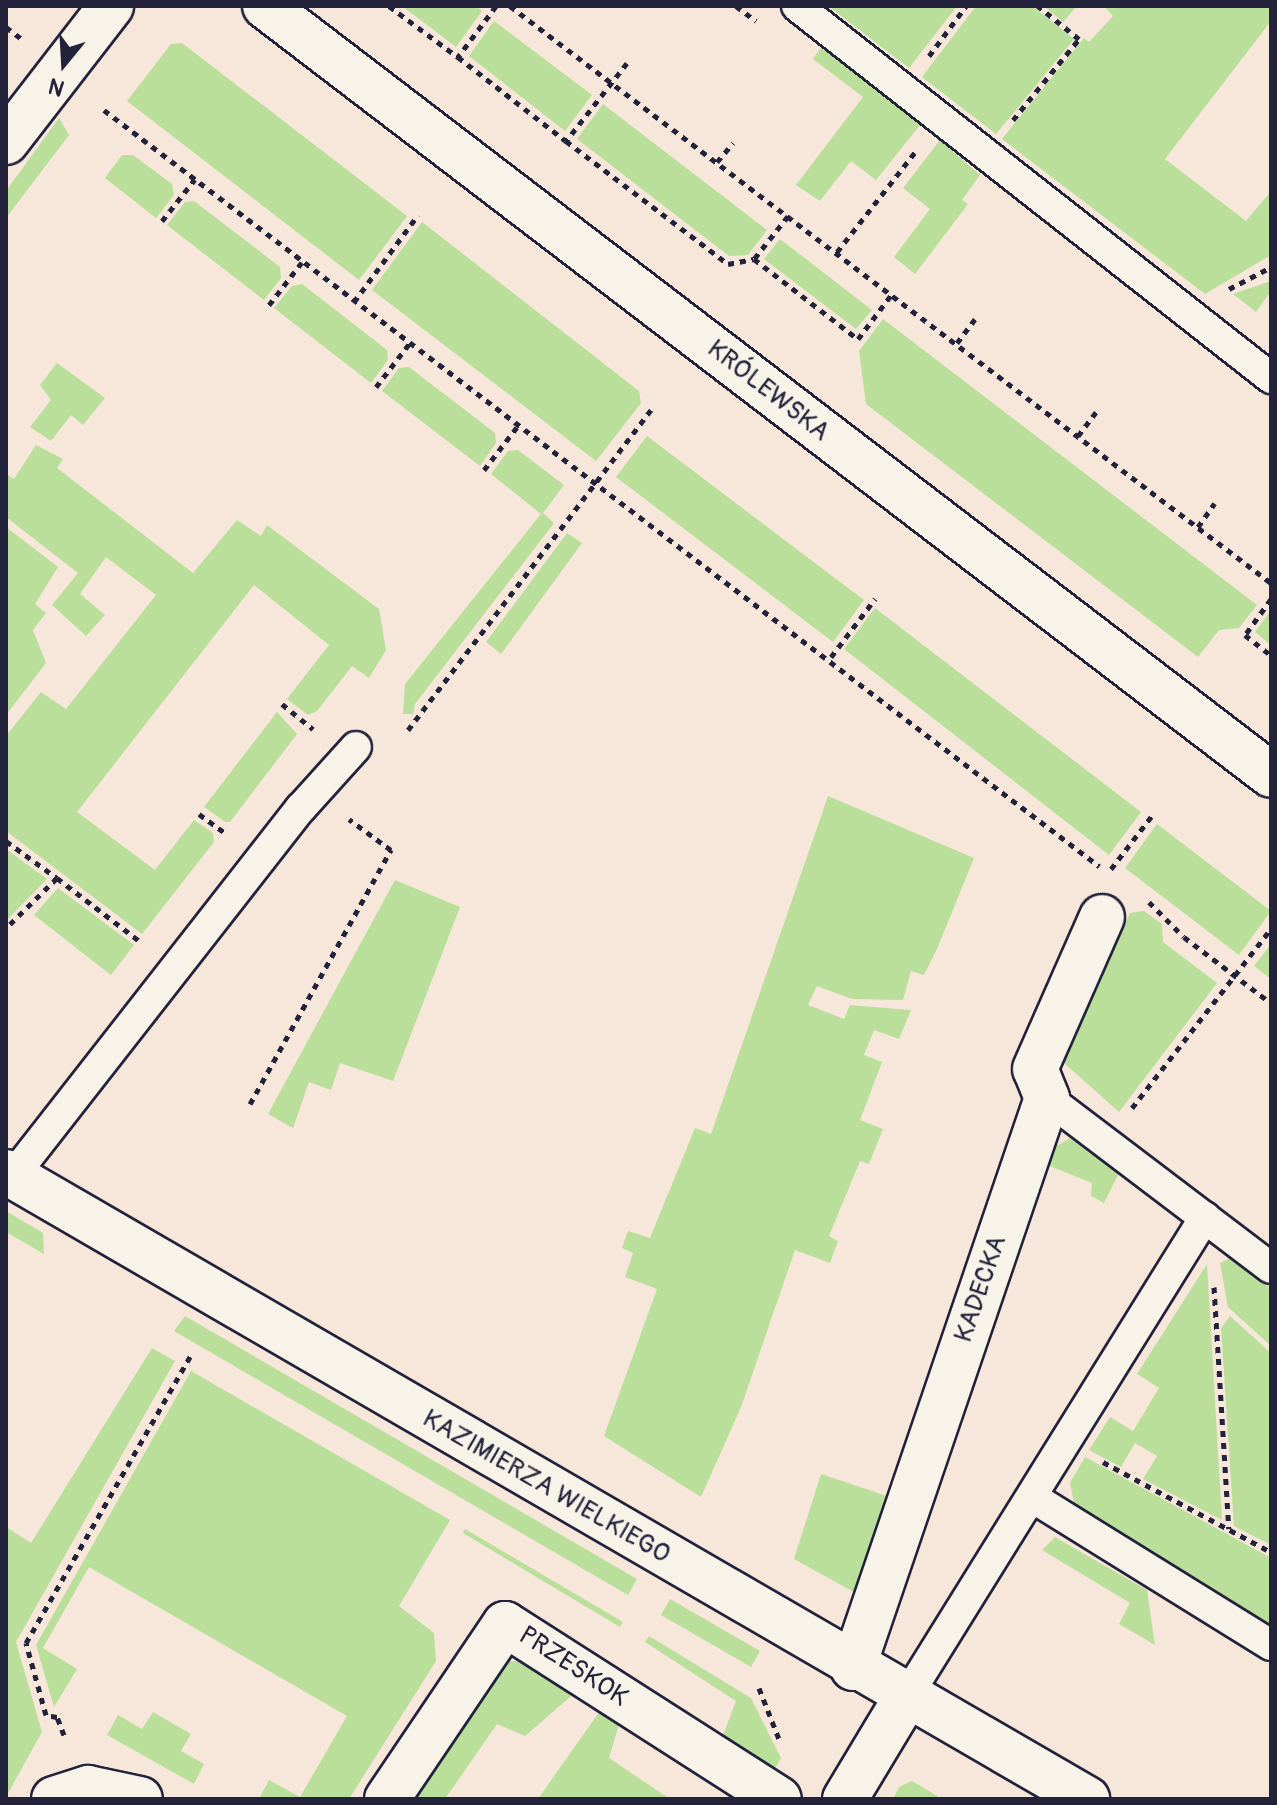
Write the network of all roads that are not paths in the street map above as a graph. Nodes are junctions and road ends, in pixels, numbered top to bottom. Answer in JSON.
{"nodes":[{"id":1,"x":111,"y":6,"type":"edge"},
{"id":2,"x":265,"y":6,"type":"edge"},
{"id":3,"x":797,"y":6,"type":"edge"},
{"id":4,"x":6,"y":142,"type":"edge"},
{"id":5,"x":1271,"y":378,"type":"edge"},
{"id":6,"x":356,"y":747,"type":"dead end"},
{"id":7,"x":1271,"y":775,"type":"edge"},
{"id":8,"x":1111,"y":900,"type":"road end"},
{"id":9,"x":1047,"y":1098,"type":"junction"},
{"id":10,"x":9,"y":1174,"type":"edge"},
{"id":11,"x":1205,"y":1217,"type":"junction"},
{"id":12,"x":1271,"y":1268,"type":"edge"},
{"id":13,"x":1032,"y":1497,"type":"junction"},
{"id":14,"x":1271,"y":1645,"type":"edge"},
{"id":15,"x":853,"y":1668,"type":"junction"},
{"id":16,"x":907,"y":1696,"type":"junction"},
{"id":17,"x":67,"y":1794,"type":"edge"},
{"id":18,"x":140,"y":1799,"type":"edge"},
{"id":19,"x":387,"y":1799,"type":"edge"},
{"id":20,"x":779,"y":1799,"type":"edge"},
{"id":21,"x":845,"y":1799,"type":"edge"},
{"id":22,"x":1087,"y":1799,"type":"edge"}],
"edges":[{"from":1,"to":4,"type":"street"},
{"from":2,"to":7,"type":"street","name":"KRÓLEWSKA"},
{"from":3,"to":5,"type":"lane"},
{"from":6,"to":10,"type":"lane"},
{"from":8,"to":9,"type":"street"},
{"from":9,"to":11,"type":"lane"},
{"from":9,"to":15,"type":"street","name":"KADECKA"},
{"from":10,"to":15,"type":"street","name":"KAZIMIERZA WIELKIEGO"},
{"from":11,"to":12,"type":"lane"},
{"from":11,"to":13,"type":"lane"},
{"from":13,"to":14,"type":"lane"},
{"from":13,"to":16,"type":"lane"},
{"from":15,"to":16,"type":"street","name":"KAZIMIERZA WIELKIEGO"},
{"from":16,"to":21,"type":"street"},
{"from":16,"to":22,"type":"street","name":"KAZIMIERZA WIELKIEGO"},
{"from":17,"to":18,"type":"street"},
{"from":19,"to":20,"type":"street","name":"PRZESKOK"}]}
